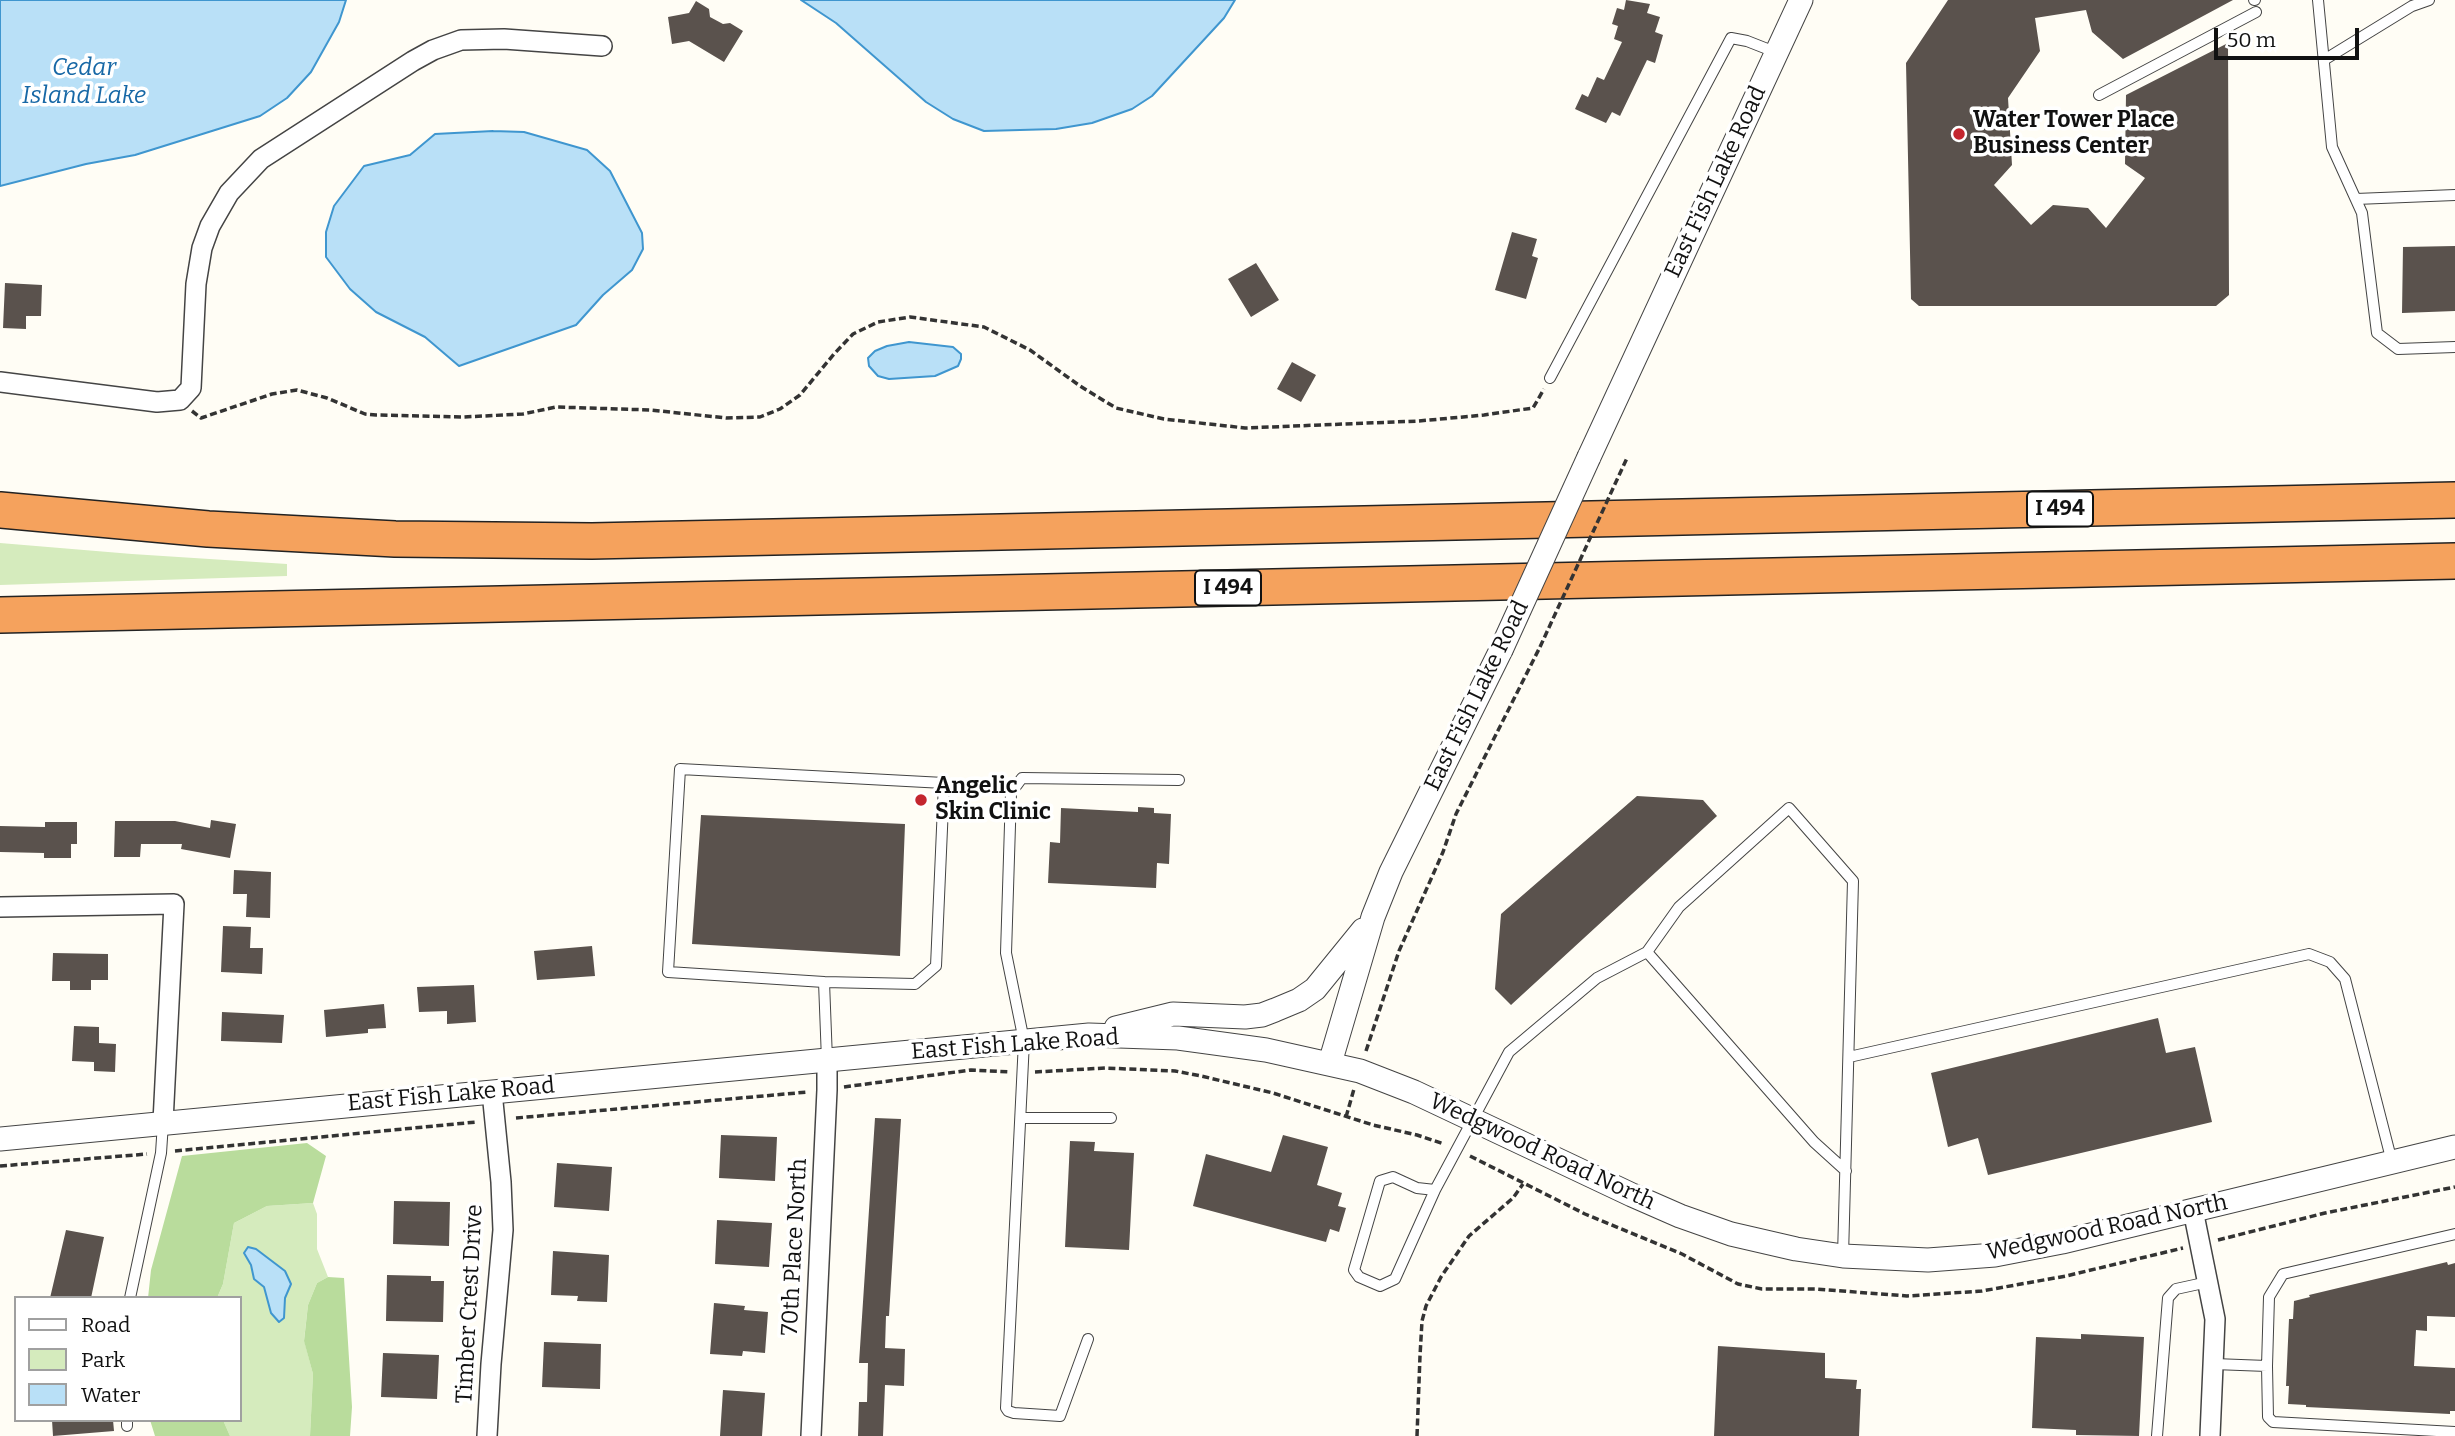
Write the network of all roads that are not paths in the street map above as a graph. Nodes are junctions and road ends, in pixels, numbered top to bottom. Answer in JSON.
{"nodes":[{"id":1,"x":1801,"y":0,"type":"edge"},
{"id":2,"x":2318,"y":0,"type":"edge"},
{"id":3,"x":2429,"y":0,"type":"edge"},
{"id":4,"x":2256,"y":12,"type":"dead end"},
{"id":5,"x":602,"y":46,"type":"dead end"},
{"id":6,"x":1775,"y":52,"type":"junction"},
{"id":7,"x":2324,"y":60,"type":"junction"},
{"id":8,"x":2099,"y":95,"type":"dead end"},
{"id":9,"x":2455,"y":195,"type":"edge"},
{"id":10,"x":2356,"y":199,"type":"junction"},
{"id":11,"x":2455,"y":347,"type":"edge"},
{"id":12,"x":1550,"y":379,"type":"road end"},
{"id":13,"x":0,"y":383,"type":"edge"},
{"id":14,"x":2455,"y":500,"type":"edge"},
{"id":15,"x":0,"y":510,"type":"edge"},
{"id":16,"x":2455,"y":561,"type":"edge"},
{"id":17,"x":0,"y":615,"type":"edge"},
{"id":18,"x":1178,"y":780,"type":"dead end"},
{"id":19,"x":0,"y":907,"type":"edge"},
{"id":20,"x":1373,"y":917,"type":"junction"},
{"id":21,"x":1647,"y":952,"type":"junction"},
{"id":22,"x":824,"y":982,"type":"junction"},
{"id":23,"x":1089,"y":1035,"type":"junction"},
{"id":24,"x":1024,"y":1041,"type":"junction"},
{"id":25,"x":1849,"y":1058,"type":"junction"},
{"id":26,"x":827,"y":1060,"type":"junction"},
{"id":27,"x":1330,"y":1063,"type":"junction"},
{"id":28,"x":492,"y":1092,"type":"junction"},
{"id":29,"x":1021,"y":1118,"type":"junction"},
{"id":30,"x":1111,"y":1118,"type":"dead end"},
{"id":31,"x":1473,"y":1120,"type":"junction"},
{"id":32,"x":163,"y":1122,"type":"junction"},
{"id":33,"x":0,"y":1139,"type":"edge"},
{"id":34,"x":2455,"y":1147,"type":"edge"},
{"id":35,"x":2392,"y":1162,"type":"junction"},
{"id":36,"x":1846,"y":1171,"type":"junction"},
{"id":37,"x":1435,"y":1190,"type":"junction"},
{"id":38,"x":2193,"y":1210,"type":"junction"},
{"id":39,"x":2455,"y":1234,"type":"edge"},
{"id":40,"x":1843,"y":1256,"type":"junction"},
{"id":41,"x":2208,"y":1282,"type":"junction"},
{"id":42,"x":130,"y":1296,"type":"edge"},
{"id":43,"x":1088,"y":1339,"type":"dead end"},
{"id":44,"x":2214,"y":1364,"type":"junction"},
{"id":45,"x":2267,"y":1366,"type":"junction"},
{"id":46,"x":2455,"y":1432,"type":"edge"},
{"id":47,"x":487,"y":1436,"type":"edge"},
{"id":48,"x":811,"y":1436,"type":"edge"},
{"id":49,"x":2157,"y":1436,"type":"edge"},
{"id":50,"x":2210,"y":1436,"type":"edge"}],
"edges":[{"from":1,"to":6,"type":"street","name":"East Fish Lake Road"},
{"from":2,"to":7,"type":"lane"},
{"from":3,"to":7,"type":"lane"},
{"from":4,"to":8,"type":"lane"},
{"from":5,"to":13,"type":"street"},
{"from":6,"to":12,"type":"lane"},
{"from":6,"to":20,"type":"street","name":"East Fish Lake Road","bridge":true},
{"from":7,"to":10,"type":"lane"},
{"from":9,"to":10,"type":"lane"},
{"from":10,"to":11,"type":"lane"},
{"from":14,"to":15,"type":"highway","number":"I 494"},
{"from":16,"to":17,"type":"highway","number":"I 494"},
{"from":18,"to":24,"type":"lane"},
{"from":19,"to":32,"type":"street"},
{"from":20,"to":23,"type":"street"},
{"from":20,"to":27,"type":"street","name":"East Fish Lake Road"},
{"from":21,"to":25,"type":"lane"},
{"from":21,"to":31,"type":"lane"},
{"from":21,"to":36,"type":"lane"},
{"from":22,"to":22,"type":"lane"},
{"from":22,"to":26,"type":"lane"},
{"from":23,"to":24,"type":"street","name":"East Fish Lake Road"},
{"from":23,"to":27,"type":"street","name":"East Fish Lake Road"},
{"from":24,"to":26,"type":"street","name":"East Fish Lake Road"},
{"from":24,"to":29,"type":"lane"},
{"from":25,"to":35,"type":"lane"},
{"from":25,"to":36,"type":"lane"},
{"from":26,"to":28,"type":"street","name":"East Fish Lake Road"},
{"from":26,"to":48,"type":"street","name":"70th Place North"},
{"from":27,"to":31,"type":"street","name":"Wedgwood Road North"},
{"from":28,"to":32,"type":"street","name":"East Fish Lake Road"},
{"from":28,"to":47,"type":"street","name":"Timber Crest Drive"},
{"from":29,"to":30,"type":"lane"},
{"from":29,"to":43,"type":"lane"},
{"from":31,"to":37,"type":"lane"},
{"from":31,"to":40,"type":"street","name":"Wedgwood Road North"},
{"from":32,"to":33,"type":"street","name":"East Fish Lake Road"},
{"from":32,"to":42,"type":"lane"},
{"from":34,"to":35,"type":"street","name":"Wedgwood Road North"},
{"from":35,"to":38,"type":"street","name":"Wedgwood Road North"},
{"from":36,"to":40,"type":"lane"},
{"from":37,"to":37,"type":"lane"},
{"from":38,"to":40,"type":"street","name":"Wedgwood Road North"},
{"from":38,"to":41,"type":"street"},
{"from":39,"to":45,"type":"lane"},
{"from":41,"to":44,"type":"street"},
{"from":41,"to":49,"type":"lane"},
{"from":44,"to":45,"type":"lane"},
{"from":44,"to":50,"type":"street"},
{"from":45,"to":46,"type":"lane"}]}
